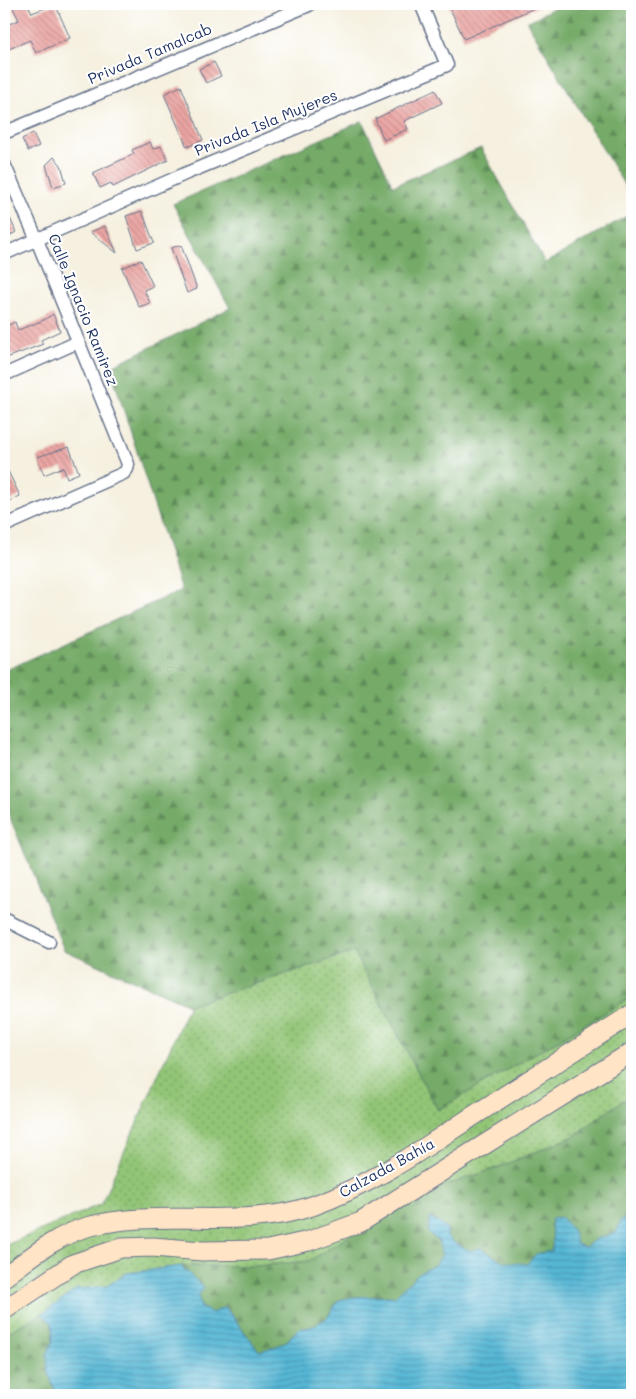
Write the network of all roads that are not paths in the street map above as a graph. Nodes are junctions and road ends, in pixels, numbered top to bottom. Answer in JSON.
{"nodes":[{"id":1,"x":421,"y":4,"type":"edge"},
{"id":2,"x":309,"y":5,"type":"dead end"},
{"id":3,"x":4,"y":133,"type":"edge"},
{"id":4,"x":4,"y":164,"type":"edge"},
{"id":5,"x":37,"y":240,"type":"junction"},
{"id":6,"x":4,"y":254,"type":"edge"},
{"id":7,"x":78,"y":342,"type":"junction"},
{"id":8,"x":4,"y":375,"type":"edge"},
{"id":9,"x":4,"y":526,"type":"edge"},
{"id":10,"x":4,"y":919,"type":"edge"},
{"id":11,"x":50,"y":942,"type":"dead end"},
{"id":12,"x":632,"y":1014,"type":"edge"},
{"id":13,"x":632,"y":1052,"type":"edge"},
{"id":14,"x":4,"y":1278,"type":"edge"},
{"id":15,"x":4,"y":1310,"type":"edge"}],
"edges":[{"from":1,"to":5,"type":"street","name":"Privada Isla Mujeres"},
{"from":2,"to":3,"type":"street","name":"Privada Tamalcab"},
{"from":4,"to":5,"type":"street","name":"Calle Ignacio Ramirez"},
{"from":5,"to":6,"type":"street"},
{"from":5,"to":7,"type":"street","name":"Calle Ignacio Ramirez"},
{"from":7,"to":8,"type":"street"},
{"from":7,"to":9,"type":"street","name":"Calle Ignacio Ramirez"},
{"from":10,"to":11,"type":"street"},
{"from":12,"to":14,"type":"main road","name":"Calzada Bahía"},
{"from":13,"to":15,"type":"main road","name":"Calzada Bahía"}]}
